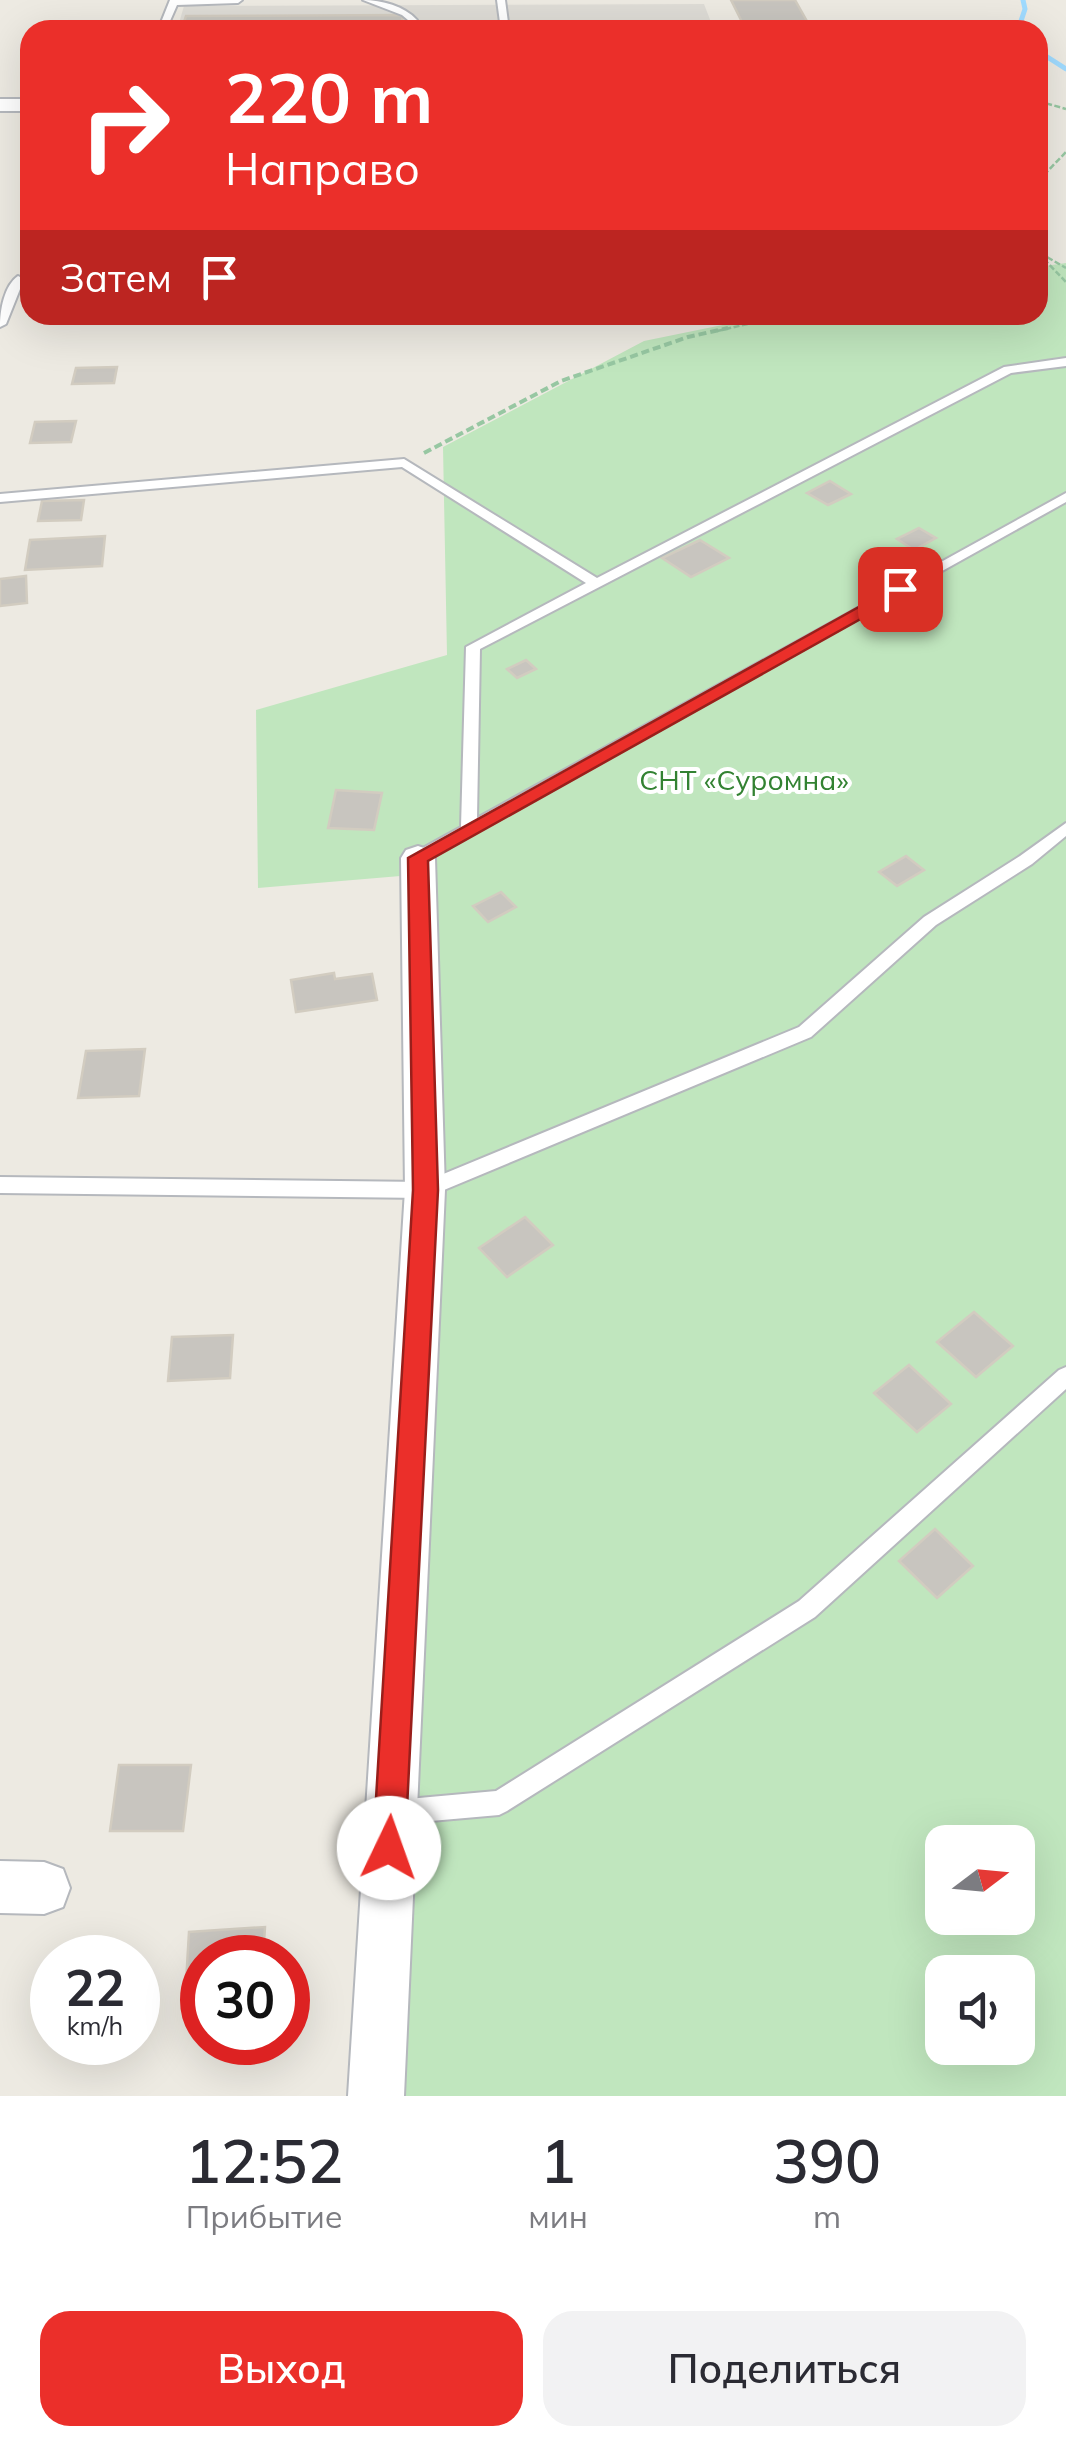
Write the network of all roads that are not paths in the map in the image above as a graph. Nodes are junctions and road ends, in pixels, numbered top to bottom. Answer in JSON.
{"nodes":[{"id":1,"x":238,"y":0,"type":"edge"},
{"id":2,"x":367,"y":0,"type":"edge"},
{"id":3,"x":174,"y":2,"type":"edge"},
{"id":4,"x":413,"y":20,"type":"edge"},
{"id":5,"x":18,"y":279,"type":"dead end"},
{"id":6,"x":0,"y":324,"type":"edge"},
{"id":7,"x":1066,"y":362,"type":"edge"},
{"id":8,"x":1066,"y":497,"type":"edge"},
{"id":9,"x":0,"y":498,"type":"edge"},
{"id":10,"x":596,"y":584,"type":"junction"},
{"id":11,"x":1066,"y":828,"type":"edge"},
{"id":12,"x":469,"y":830,"type":"junction"},
{"id":13,"x":418,"y":858,"type":"joint"},
{"id":14,"x":0,"y":1185,"type":"edge"},
{"id":15,"x":426,"y":1190,"type":"junction"},
{"id":16,"x":1066,"y":1376,"type":"edge"},
{"id":17,"x":391,"y":1812,"type":"junction"},
{"id":18,"x":376,"y":2096,"type":"edge"}],
"edges":[{"from":1,"to":3,"type":"lane"},
{"from":2,"to":4,"type":"lane"},
{"from":5,"to":6,"type":"lane"},
{"from":7,"to":10,"type":"lane"},
{"from":8,"to":12,"type":"lane"},
{"from":9,"to":10,"type":"lane"},
{"from":10,"to":12,"type":"lane"},
{"from":11,"to":15,"type":"lane"},
{"from":12,"to":13,"type":"lane"},
{"from":13,"to":15,"type":"street"},
{"from":14,"to":15,"type":"lane"},
{"from":15,"to":17,"type":"street"},
{"from":16,"to":17,"type":"lane"},
{"from":17,"to":18,"type":"street"}]}
